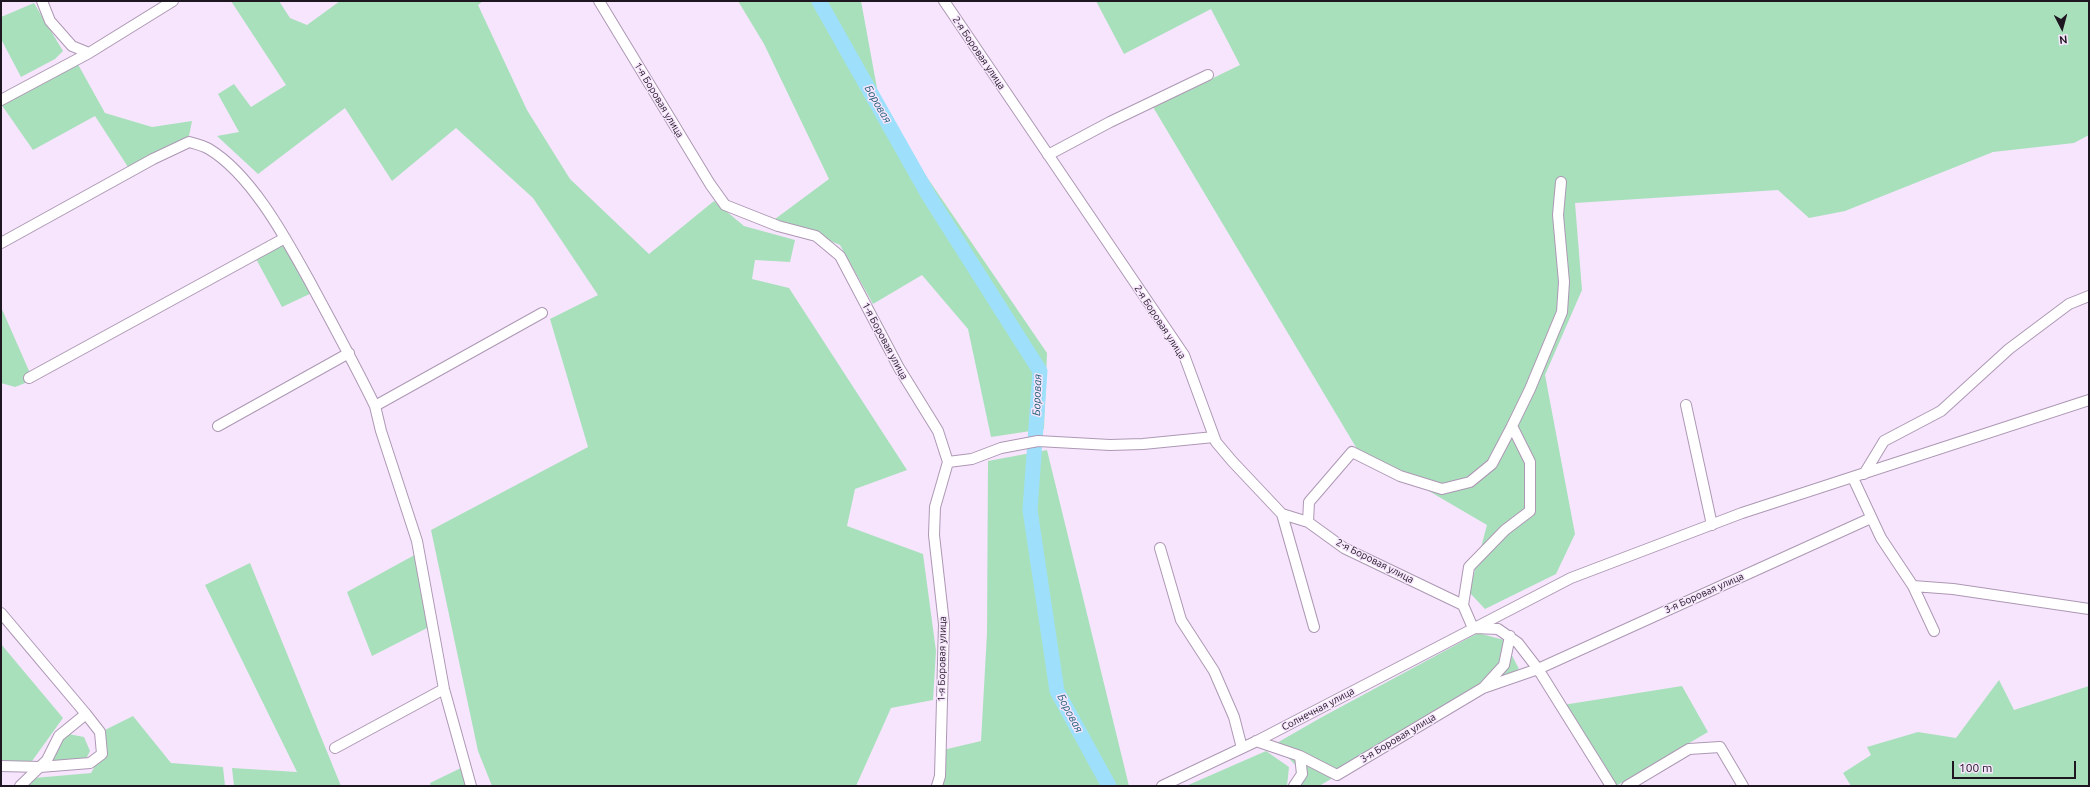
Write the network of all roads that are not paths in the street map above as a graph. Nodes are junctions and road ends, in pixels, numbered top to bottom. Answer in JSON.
{"nodes":[{"id":1,"x":42,"y":1,"type":"edge"},
{"id":2,"x":173,"y":1,"type":"edge"},
{"id":3,"x":599,"y":1,"type":"edge"},
{"id":4,"x":944,"y":1,"type":"edge"},
{"id":5,"x":89,"y":53,"type":"junction"},
{"id":6,"x":1208,"y":75,"type":"dead end"},
{"id":7,"x":1,"y":100,"type":"edge"},
{"id":8,"x":1048,"y":155,"type":"junction"},
{"id":9,"x":1561,"y":182,"type":"dead end"},
{"id":10,"x":285,"y":238,"type":"junction"},
{"id":11,"x":1,"y":243,"type":"edge"},
{"id":12,"x":2089,"y":296,"type":"edge"},
{"id":13,"x":542,"y":313,"type":"dead end"},
{"id":14,"x":349,"y":353,"type":"junction"},
{"id":15,"x":30,"y":378,"type":"dead end"},
{"id":16,"x":2089,"y":400,"type":"edge"},
{"id":17,"x":1686,"y":405,"type":"dead end"},
{"id":18,"x":375,"y":406,"type":"junction"},
{"id":19,"x":218,"y":426,"type":"dead end"},
{"id":20,"x":1512,"y":426,"type":"junction"},
{"id":21,"x":1214,"y":436,"type":"junction"},
{"id":22,"x":948,"y":462,"type":"junction"},
{"id":23,"x":1864,"y":474,"type":"junction"},
{"id":24,"x":1853,"y":478,"type":"junction"},
{"id":25,"x":1282,"y":514,"type":"junction"},
{"id":26,"x":1871,"y":518,"type":"junction"},
{"id":27,"x":1308,"y":522,"type":"junction"},
{"id":28,"x":1712,"y":525,"type":"junction"},
{"id":29,"x":1160,"y":548,"type":"dead end"},
{"id":30,"x":1913,"y":586,"type":"junction"},
{"id":31,"x":1463,"y":605,"type":"junction"},
{"id":32,"x":2089,"y":609,"type":"edge"},
{"id":33,"x":1,"y":613,"type":"edge"},
{"id":34,"x":1314,"y":627,"type":"dead end"},
{"id":35,"x":1473,"y":628,"type":"junction"},
{"id":36,"x":1934,"y":631,"type":"dead end"},
{"id":37,"x":1510,"y":636,"type":"junction"},
{"id":38,"x":1538,"y":668,"type":"junction"},
{"id":39,"x":1483,"y":688,"type":"junction"},
{"id":40,"x":444,"y":689,"type":"junction"},
{"id":41,"x":86,"y":714,"type":"junction"},
{"id":42,"x":1256,"y":741,"type":"junction"},
{"id":43,"x":335,"y":748,"type":"dead end"},
{"id":44,"x":1242,"y":748,"type":"junction"},
{"id":45,"x":1300,"y":756,"type":"junction"},
{"id":46,"x":1,"y":766,"type":"edge"},
{"id":47,"x":40,"y":767,"type":"junction"},
{"id":48,"x":938,"y":781,"type":"edge"},
{"id":49,"x":20,"y":786,"type":"edge"},
{"id":50,"x":471,"y":786,"type":"edge"},
{"id":51,"x":945,"y":786,"type":"edge"},
{"id":52,"x":1162,"y":786,"type":"edge"},
{"id":53,"x":1294,"y":786,"type":"edge"},
{"id":54,"x":1611,"y":786,"type":"edge"},
{"id":55,"x":1627,"y":786,"type":"edge"},
{"id":56,"x":1743,"y":786,"type":"edge"}],
"edges":[{"from":1,"to":5,"type":"street"},
{"from":2,"to":5,"type":"street"},
{"from":3,"to":22,"type":"street","name":"1-я Боровая улица"},
{"from":4,"to":8,"type":"street","name":"2-я Боровая улица"},
{"from":5,"to":7,"type":"street"},
{"from":6,"to":8,"type":"street"},
{"from":8,"to":21,"type":"street","name":"2-я Боровая улица"},
{"from":9,"to":20,"type":"street"},
{"from":10,"to":11,"type":"street"},
{"from":10,"to":14,"type":"street"},
{"from":10,"to":15,"type":"street"},
{"from":12,"to":23,"type":"street"},
{"from":13,"to":18,"type":"street"},
{"from":14,"to":18,"type":"street"},
{"from":14,"to":19,"type":"street"},
{"from":16,"to":23,"type":"street","name":"Солнечная улица"},
{"from":17,"to":28,"type":"street"},
{"from":18,"to":40,"type":"street"},
{"from":20,"to":27,"type":"street"},
{"from":20,"to":31,"type":"street"},
{"from":21,"to":22,"type":"street"},
{"from":21,"to":25,"type":"street","name":"2-я Боровая улица"},
{"from":22,"to":48,"type":"street","name":"1-я Боровая улица"},
{"from":23,"to":24,"type":"street","name":"Солнечная улица"},
{"from":24,"to":26,"type":"street"},
{"from":24,"to":28,"type":"street","name":"Солнечная улица"},
{"from":25,"to":27,"type":"street","name":"2-я Боровая улица"},
{"from":25,"to":34,"type":"street"},
{"from":26,"to":30,"type":"street"},
{"from":26,"to":38,"type":"street","name":"3-я Боровая улица"},
{"from":27,"to":31,"type":"street","name":"2-я Боровая улица"},
{"from":28,"to":35,"type":"street","name":"Солнечная улица"},
{"from":29,"to":44,"type":"street"},
{"from":30,"to":32,"type":"street"},
{"from":30,"to":36,"type":"street"},
{"from":31,"to":35,"type":"street"},
{"from":33,"to":41,"type":"street"},
{"from":35,"to":37,"type":"street"},
{"from":35,"to":42,"type":"street","name":"Солнечная улица"},
{"from":37,"to":38,"type":"street"},
{"from":37,"to":39,"type":"street","name":"3-я Боровая улица"},
{"from":38,"to":39,"type":"street","name":"3-я Боровая улица"},
{"from":38,"to":54,"type":"street"},
{"from":39,"to":45,"type":"street","name":"3-я Боровая улица"},
{"from":40,"to":43,"type":"street"},
{"from":40,"to":50,"type":"street"},
{"from":41,"to":47,"type":"street"},
{"from":41,"to":47,"type":"street"},
{"from":42,"to":44,"type":"street","name":"Солнечная улица"},
{"from":42,"to":45,"type":"street","name":"3-я Боровая улица"},
{"from":44,"to":52,"type":"street","name":"Солнечная улица"},
{"from":45,"to":53,"type":"street"},
{"from":46,"to":47,"type":"street"},
{"from":47,"to":49,"type":"street"},
{"from":48,"to":51,"type":"street"},
{"from":55,"to":56,"type":"street"}]}
